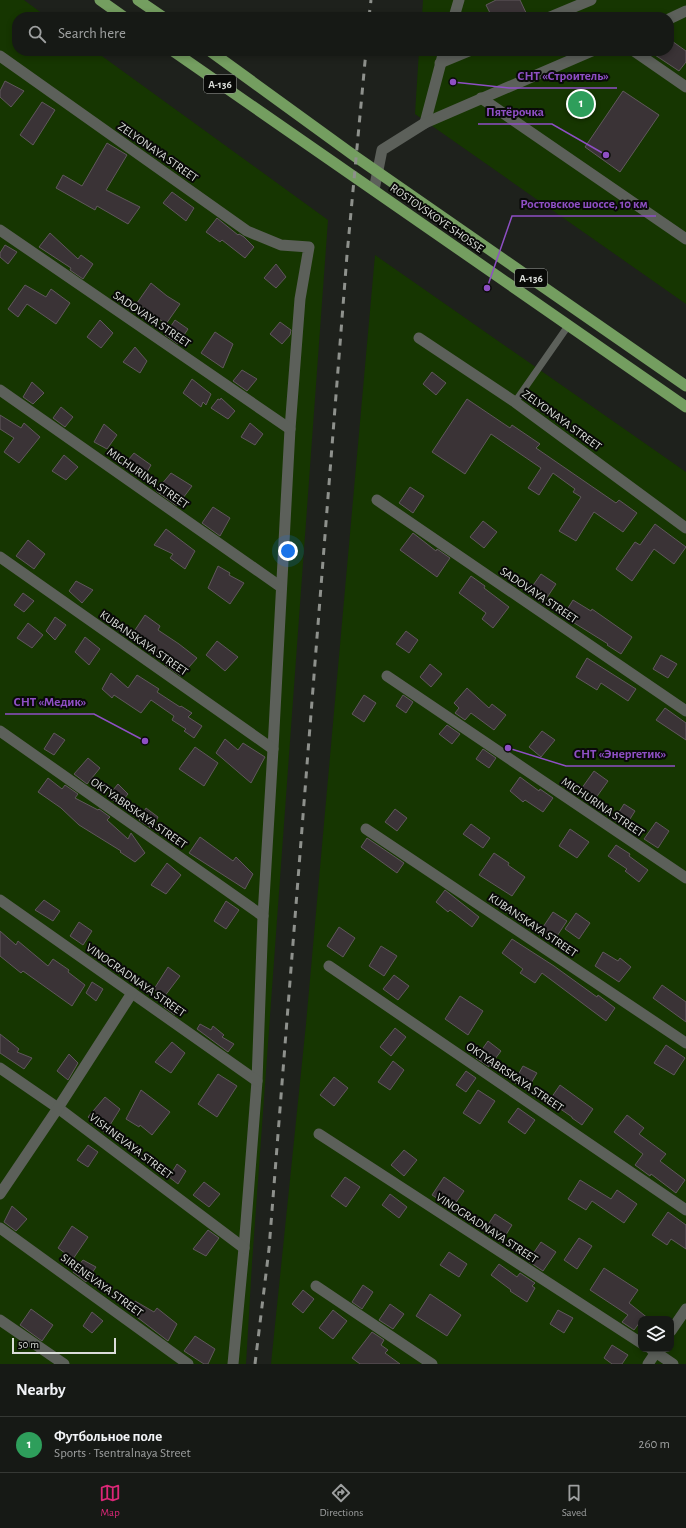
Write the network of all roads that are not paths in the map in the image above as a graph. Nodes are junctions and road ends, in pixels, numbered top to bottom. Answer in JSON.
{"nodes":[{"id":1,"x":100,"y":0,"type":"edge"},
{"id":2,"x":138,"y":0,"type":"edge"},
{"id":3,"x":459,"y":0,"type":"edge"},
{"id":4,"x":591,"y":0,"type":"edge"},
{"id":5,"x":686,"y":11,"type":"edge"},
{"id":6,"x":117,"y":12,"type":"edge"},
{"id":7,"x":156,"y":12,"type":"edge"},
{"id":8,"x":455,"y":12,"type":"edge"},
{"id":9,"x":562,"y":12,"type":"edge"},
{"id":10,"x":674,"y":17,"type":"edge"},
{"id":11,"x":0,"y":56,"type":"edge"},
{"id":12,"x":180,"y":56,"type":"edge"},
{"id":13,"x":217,"y":56,"type":"edge"},
{"id":14,"x":442,"y":56,"type":"edge"},
{"id":15,"x":457,"y":56,"type":"edge"},
{"id":16,"x":580,"y":56,"type":"edge"},
{"id":17,"x":641,"y":56,"type":"edge"},
{"id":18,"x":440,"y":63,"type":"junction"},
{"id":19,"x":686,"y":87,"type":"edge"},
{"id":20,"x":481,"y":98,"type":"junction"},
{"id":21,"x":425,"y":123,"type":"junction"},
{"id":22,"x":377,"y":171,"type":"junction"},
{"id":23,"x":374,"y":190,"type":"junction"},
{"id":24,"x":0,"y":230,"type":"edge"},
{"id":25,"x":686,"y":239,"type":"edge"},
{"id":26,"x":568,"y":326,"type":"junction"},
{"id":27,"x":419,"y":338,"type":"dead end"},
{"id":28,"x":686,"y":386,"type":"edge"},
{"id":29,"x":0,"y":390,"type":"edge"},
{"id":30,"x":515,"y":402,"type":"junction"},
{"id":31,"x":686,"y":407,"type":"edge"},
{"id":32,"x":290,"y":429,"type":"junction"},
{"id":33,"x":377,"y":500,"type":"dead end"},
{"id":34,"x":686,"y":528,"type":"edge"},
{"id":35,"x":0,"y":557,"type":"edge"},
{"id":36,"x":282,"y":587,"type":"junction"},
{"id":37,"x":387,"y":676,"type":"dead end"},
{"id":38,"x":686,"y":711,"type":"edge"},
{"id":39,"x":0,"y":731,"type":"edge"},
{"id":40,"x":274,"y":749,"type":"junction"},
{"id":41,"x":366,"y":829,"type":"dead end"},
{"id":42,"x":686,"y":878,"type":"edge"},
{"id":43,"x":0,"y":900,"type":"edge"},
{"id":44,"x":263,"y":916,"type":"junction"},
{"id":45,"x":329,"y":966,"type":"dead end"},
{"id":46,"x":132,"y":993,"type":"junction"},
{"id":47,"x":686,"y":1043,"type":"edge"},
{"id":48,"x":0,"y":1068,"type":"edge"},
{"id":49,"x":257,"y":1082,"type":"junction"},
{"id":50,"x":58,"y":1108,"type":"junction"},
{"id":51,"x":319,"y":1134,"type":"dead end"},
{"id":52,"x":0,"y":1194,"type":"edge"},
{"id":53,"x":686,"y":1210,"type":"edge"},
{"id":54,"x":0,"y":1228,"type":"edge"},
{"id":55,"x":244,"y":1248,"type":"junction"},
{"id":56,"x":316,"y":1286,"type":"dead end"},
{"id":57,"x":686,"y":1309,"type":"edge"},
{"id":58,"x":0,"y":1320,"type":"edge"},
{"id":59,"x":674,"y":1326,"type":"edge"},
{"id":60,"x":638,"y":1341,"type":"edge"},
{"id":61,"x":654,"y":1352,"type":"edge"},
{"id":62,"x":658,"y":1352,"type":"edge"},
{"id":63,"x":64,"y":1364,"type":"edge"},
{"id":64,"x":188,"y":1364,"type":"edge"},
{"id":65,"x":232,"y":1364,"type":"edge"},
{"id":66,"x":432,"y":1364,"type":"edge"},
{"id":67,"x":648,"y":1364,"type":"edge"},
{"id":68,"x":673,"y":1364,"type":"edge"}],
"edges":[{"from":1,"to":6,"type":"highway"},
{"from":2,"to":7,"type":"highway"},
{"from":3,"to":8,"type":"street"},
{"from":4,"to":9,"type":"street"},
{"from":5,"to":10,"type":"street"},
{"from":11,"to":32,"type":"street","name":"ZELYONAYA STREET"},
{"from":12,"to":23,"type":"highway","name":"ROSTOVSKOYE SHOSSE","number":"А-136"},
{"from":13,"to":22,"type":"highway","name":"ROSTOVSKOYE SHOSSE","number":"А-136"},
{"from":14,"to":18,"type":"street"},
{"from":15,"to":18,"type":"street"},
{"from":16,"to":20,"type":"street"},
{"from":17,"to":19,"type":"street"},
{"from":18,"to":21,"type":"street"},
{"from":20,"to":21,"type":"street"},
{"from":20,"to":25,"type":"street"},
{"from":21,"to":22,"type":"street"},
{"from":22,"to":23,"type":"street"},
{"from":22,"to":28,"type":"highway","name":"ROSTOVSKOYE SHOSSE","number":"А-136"},
{"from":23,"to":26,"type":"highway","name":"ROSTOVSKOYE SHOSSE","number":"А-136"},
{"from":24,"to":32,"type":"street","name":"SADOVAYA STREET"},
{"from":26,"to":30,"type":"lane"},
{"from":26,"to":31,"type":"highway","name":"ROSTOVSKOYE SHOSSE","number":"А-136"},
{"from":27,"to":30,"type":"street","name":"ZELYONAYA STREET"},
{"from":29,"to":36,"type":"street","name":"MICHURINA STREET"},
{"from":30,"to":34,"type":"street","name":"ZELYONAYA STREET"},
{"from":32,"to":36,"type":"street"},
{"from":33,"to":38,"type":"street","name":"SADOVAYA STREET"},
{"from":35,"to":40,"type":"street","name":"KUBANSKAYA STREET"},
{"from":36,"to":40,"type":"street"},
{"from":37,"to":42,"type":"street","name":"MICHURINA STREET"},
{"from":39,"to":44,"type":"street","name":"OKTYABRSKAYA STREET"},
{"from":40,"to":44,"type":"street"},
{"from":41,"to":47,"type":"street","name":"KUBANSKAYA STREET"},
{"from":43,"to":46,"type":"street","name":"VINOGRADNAYA STREET"},
{"from":44,"to":49,"type":"street"},
{"from":45,"to":53,"type":"street","name":"OKTYABRSKAYA STREET"},
{"from":46,"to":49,"type":"street","name":"VINOGRADNAYA STREET"},
{"from":46,"to":50,"type":"street"},
{"from":48,"to":50,"type":"street","name":"VISHNEVAYA STREET"},
{"from":49,"to":55,"type":"street"},
{"from":50,"to":52,"type":"street"},
{"from":50,"to":55,"type":"street","name":"VISHNEVAYA STREET"},
{"from":51,"to":60,"type":"street","name":"VINOGRADNAYA STREET"},
{"from":54,"to":64,"type":"street","name":"SIRENEVAYA STREET"},
{"from":55,"to":65,"type":"street"},
{"from":56,"to":66,"type":"street"},
{"from":57,"to":59,"type":"street"},
{"from":58,"to":63,"type":"street"},
{"from":61,"to":67,"type":"street"},
{"from":62,"to":68,"type":"street"}]}
